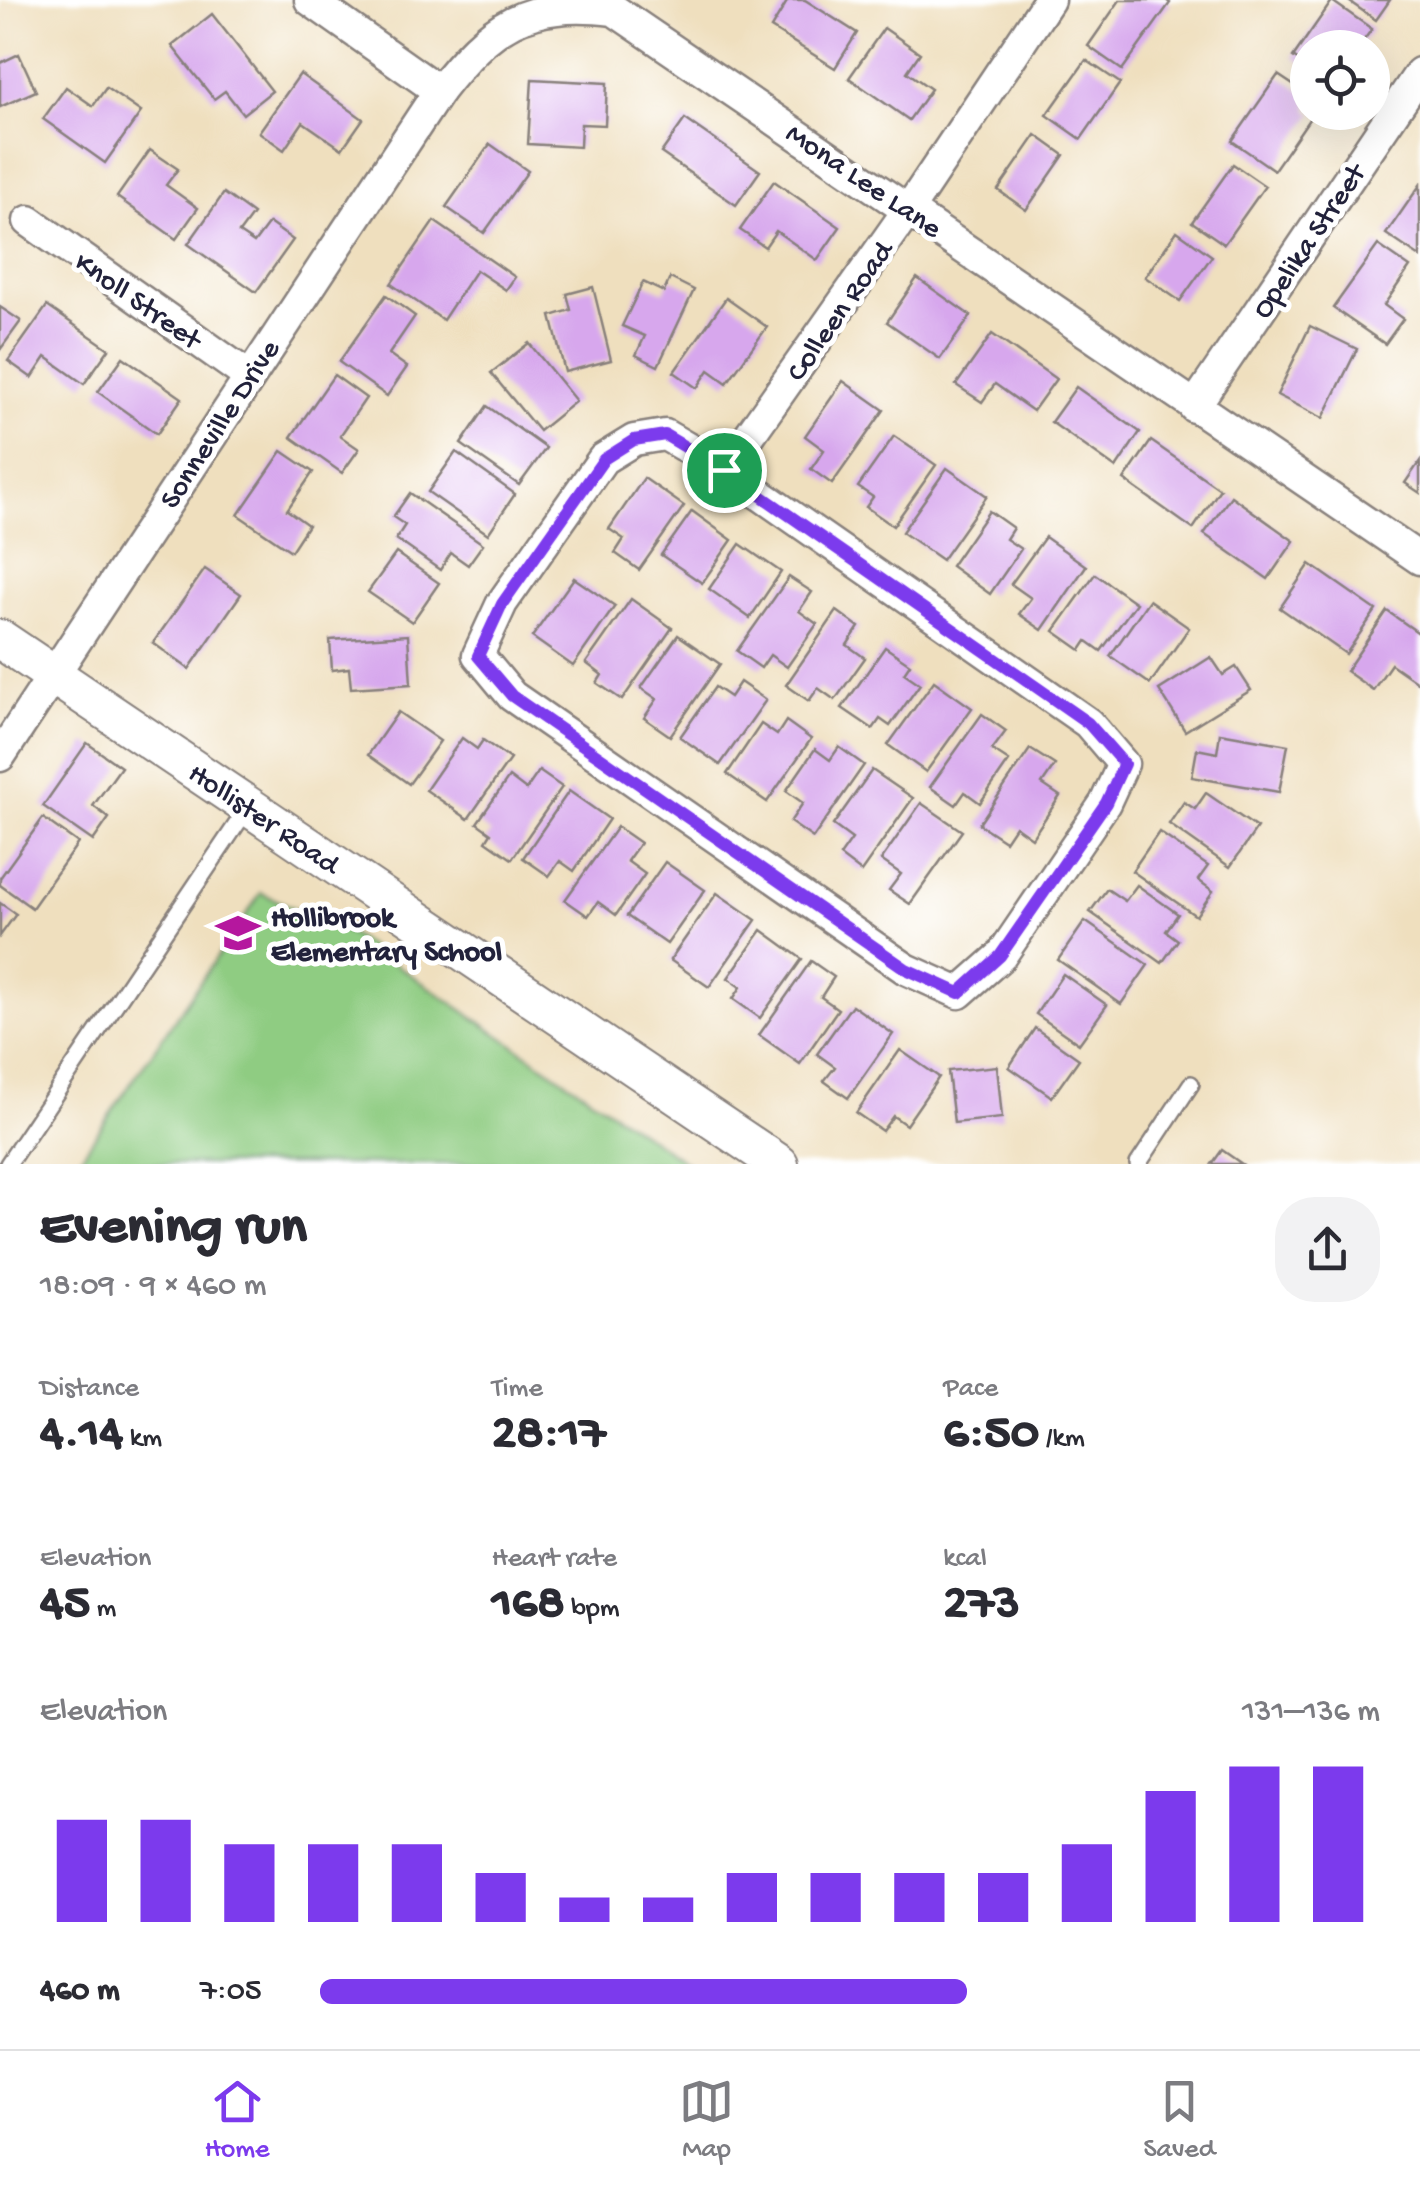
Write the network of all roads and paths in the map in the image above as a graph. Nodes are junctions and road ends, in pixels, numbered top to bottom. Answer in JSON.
{"nodes":[{"id":1,"x":310,"y":0,"type":"edge"},
{"id":2,"x":1049,"y":0,"type":"edge"},
{"id":3,"x":1420,"y":73,"type":"edge"},
{"id":4,"x":440,"y":92,"type":"junction"},
{"id":5,"x":910,"y":209,"type":"junction"},
{"id":6,"x":29,"y":221,"type":"dead end"},
{"id":7,"x":248,"y":376,"type":"junction"},
{"id":8,"x":1194,"y":407,"type":"junction"},
{"id":9,"x":724,"y":470,"type":"junction"},
{"id":10,"x":1420,"y":560,"type":"edge"},
{"id":11,"x":0,"y":640,"type":"edge"},
{"id":12,"x":53,"y":677,"type":"junction"},
{"id":13,"x":0,"y":756,"type":"edge"},
{"id":14,"x":250,"y":806,"type":"junction"},
{"id":15,"x":1191,"y":1084,"type":"dead end"},
{"id":16,"x":8,"y":1164,"type":"edge"},
{"id":17,"x":779,"y":1164,"type":"edge"},
{"id":18,"x":1138,"y":1164,"type":"edge"}],
"edges":[{"from":1,"to":4,"type":"street"},
{"from":2,"to":5,"type":"street","name":"Colleen Road"},
{"from":3,"to":8,"type":"street","name":"Opelika Street"},
{"from":4,"to":5,"type":"street","name":"Mona Lee Lane"},
{"from":4,"to":7,"type":"street","name":"Sonneville Drive"},
{"from":5,"to":8,"type":"street","name":"Mona Lee Lane"},
{"from":5,"to":9,"type":"street","name":"Colleen Road"},
{"from":6,"to":7,"type":"street","name":"Knoll Street"},
{"from":7,"to":12,"type":"street","name":"Sonneville Drive"},
{"from":8,"to":10,"type":"street","name":"Mona Lee Lane"},
{"from":9,"to":9,"type":"street"},
{"from":11,"to":12,"type":"street","name":"Hollister Road"},
{"from":12,"to":13,"type":"street","name":"Sonneville Drive"},
{"from":12,"to":14,"type":"street","name":"Hollister Road"},
{"from":14,"to":16,"type":"lane"},
{"from":14,"to":17,"type":"street","name":"Hollister Road"},
{"from":15,"to":18,"type":"lane"}]}
